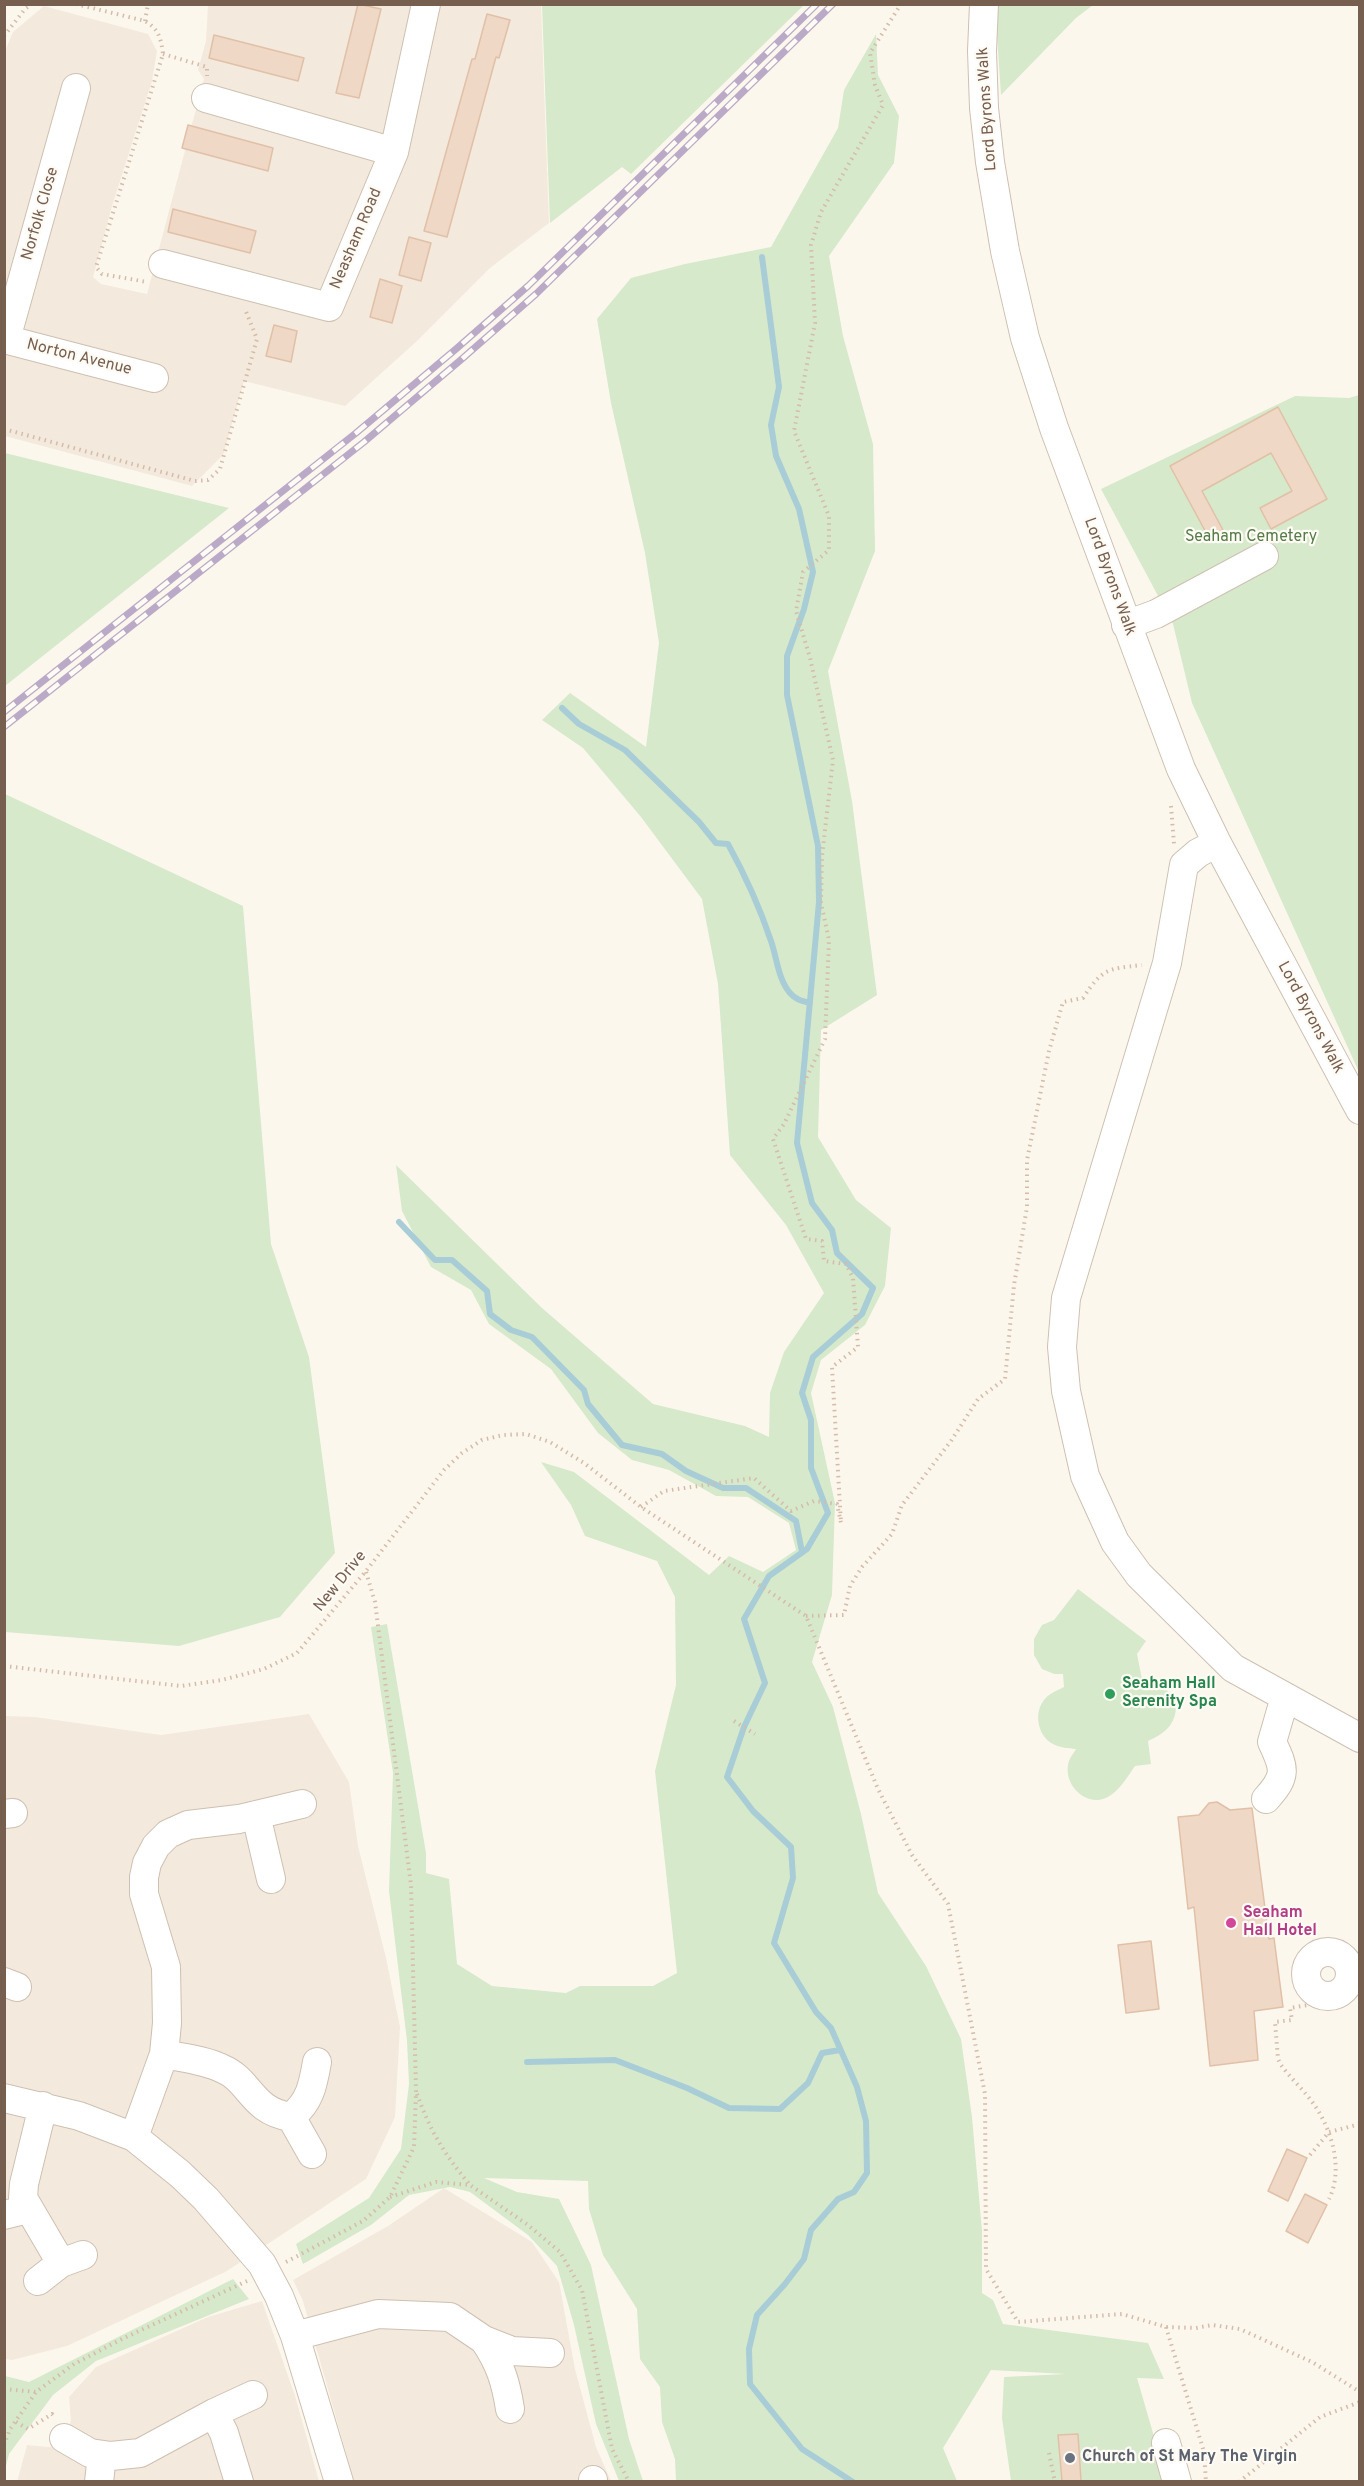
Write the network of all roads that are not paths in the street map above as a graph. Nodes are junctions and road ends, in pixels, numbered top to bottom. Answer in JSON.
{"nodes":[{"id":1,"x":426,"y":4,"type":"edge"},
{"id":2,"x":984,"y":4,"type":"edge"},
{"id":3,"x":76,"y":88,"type":"dead end"},
{"id":4,"x":206,"y":98,"type":"road end"},
{"id":5,"x":394,"y":152,"type":"junction"},
{"id":6,"x":163,"y":264,"type":"road end"},
{"id":7,"x":5,"y":339,"type":"edge"},
{"id":8,"x":154,"y":378,"type":"dead end"},
{"id":9,"x":1264,"y":556,"type":"dead end"},
{"id":10,"x":1126,"y":625,"type":"junction"},
{"id":11,"x":1217,"y":843,"type":"junction"},
{"id":12,"x":1359,"y":1110,"type":"edge"},
{"id":13,"x":1285,"y":1697,"type":"junction"},
{"id":14,"x":1359,"y":1738,"type":"edge"},
{"id":15,"x":1266,"y":1799,"type":"dead end"},
{"id":16,"x":302,"y":1804,"type":"dead end"},
{"id":17,"x":256,"y":1815,"type":"junction"},
{"id":18,"x":271,"y":1879,"type":"dead end"},
{"id":19,"x":1354,"y":1968,"type":"edge"},
{"id":20,"x":1320,"y":1994,"type":"road end"},
{"id":21,"x":164,"y":2054,"type":"junction"},
{"id":22,"x":317,"y":2062,"type":"dead end"},
{"id":23,"x":4,"y":2098,"type":"edge"},
{"id":24,"x":44,"y":2106,"type":"junction"},
{"id":25,"x":291,"y":2117,"type":"junction"},
{"id":26,"x":134,"y":2137,"type":"junction"},
{"id":27,"x":312,"y":2154,"type":"dead end"},
{"id":28,"x":16,"y":2212,"type":"edge"},
{"id":29,"x":38,"y":2281,"type":"dead end"},
{"id":30,"x":295,"y":2336,"type":"junction"},
{"id":31,"x":484,"y":2340,"type":"junction"},
{"id":32,"x":550,"y":2353,"type":"dead end"},
{"id":33,"x":253,"y":2395,"type":"dead end"},
{"id":34,"x":510,"y":2409,"type":"dead end"},
{"id":35,"x":214,"y":2413,"type":"junction"},
{"id":36,"x":64,"y":2438,"type":"dead end"},
{"id":37,"x":1166,"y":2443,"type":"dead end"},
{"id":38,"x":100,"y":2468,"type":"edge"},
{"id":39,"x":239,"y":2481,"type":"edge"},
{"id":40,"x":339,"y":2481,"type":"edge"},
{"id":41,"x":1177,"y":2481,"type":"edge"}],
"edges":[{"from":1,"to":5,"type":"street","name":"Neasham Road"},
{"from":2,"to":10,"type":"street","name":"Lord Byrons Walk"},
{"from":3,"to":7,"type":"street","name":"Norfolk Close"},
{"from":4,"to":5,"type":"street"},
{"from":5,"to":6,"type":"street","name":"Neasham Road"},
{"from":7,"to":8,"type":"street","name":"Norton Avenue"},
{"from":9,"to":10,"type":"street"},
{"from":10,"to":11,"type":"street","name":"Lord Byrons Walk"},
{"from":11,"to":12,"type":"street","name":"Lord Byrons Walk"},
{"from":11,"to":13,"type":"street"},
{"from":13,"to":14,"type":"street"},
{"from":13,"to":15,"type":"street"},
{"from":16,"to":17,"type":"street"},
{"from":17,"to":18,"type":"street"},
{"from":17,"to":21,"type":"street"},
{"from":19,"to":20,"type":"street"},
{"from":21,"to":25,"type":"street"},
{"from":21,"to":26,"type":"street"},
{"from":22,"to":25,"type":"street"},
{"from":23,"to":24,"type":"street"},
{"from":24,"to":26,"type":"street"},
{"from":24,"to":28,"type":"street"},
{"from":25,"to":27,"type":"street"},
{"from":26,"to":30,"type":"street"},
{"from":28,"to":29,"type":"street"},
{"from":30,"to":31,"type":"street"},
{"from":30,"to":40,"type":"street"},
{"from":31,"to":32,"type":"street"},
{"from":31,"to":34,"type":"street"},
{"from":33,"to":35,"type":"street"},
{"from":35,"to":38,"type":"street"},
{"from":35,"to":39,"type":"street"},
{"from":36,"to":38,"type":"street"},
{"from":37,"to":41,"type":"street"}]}
